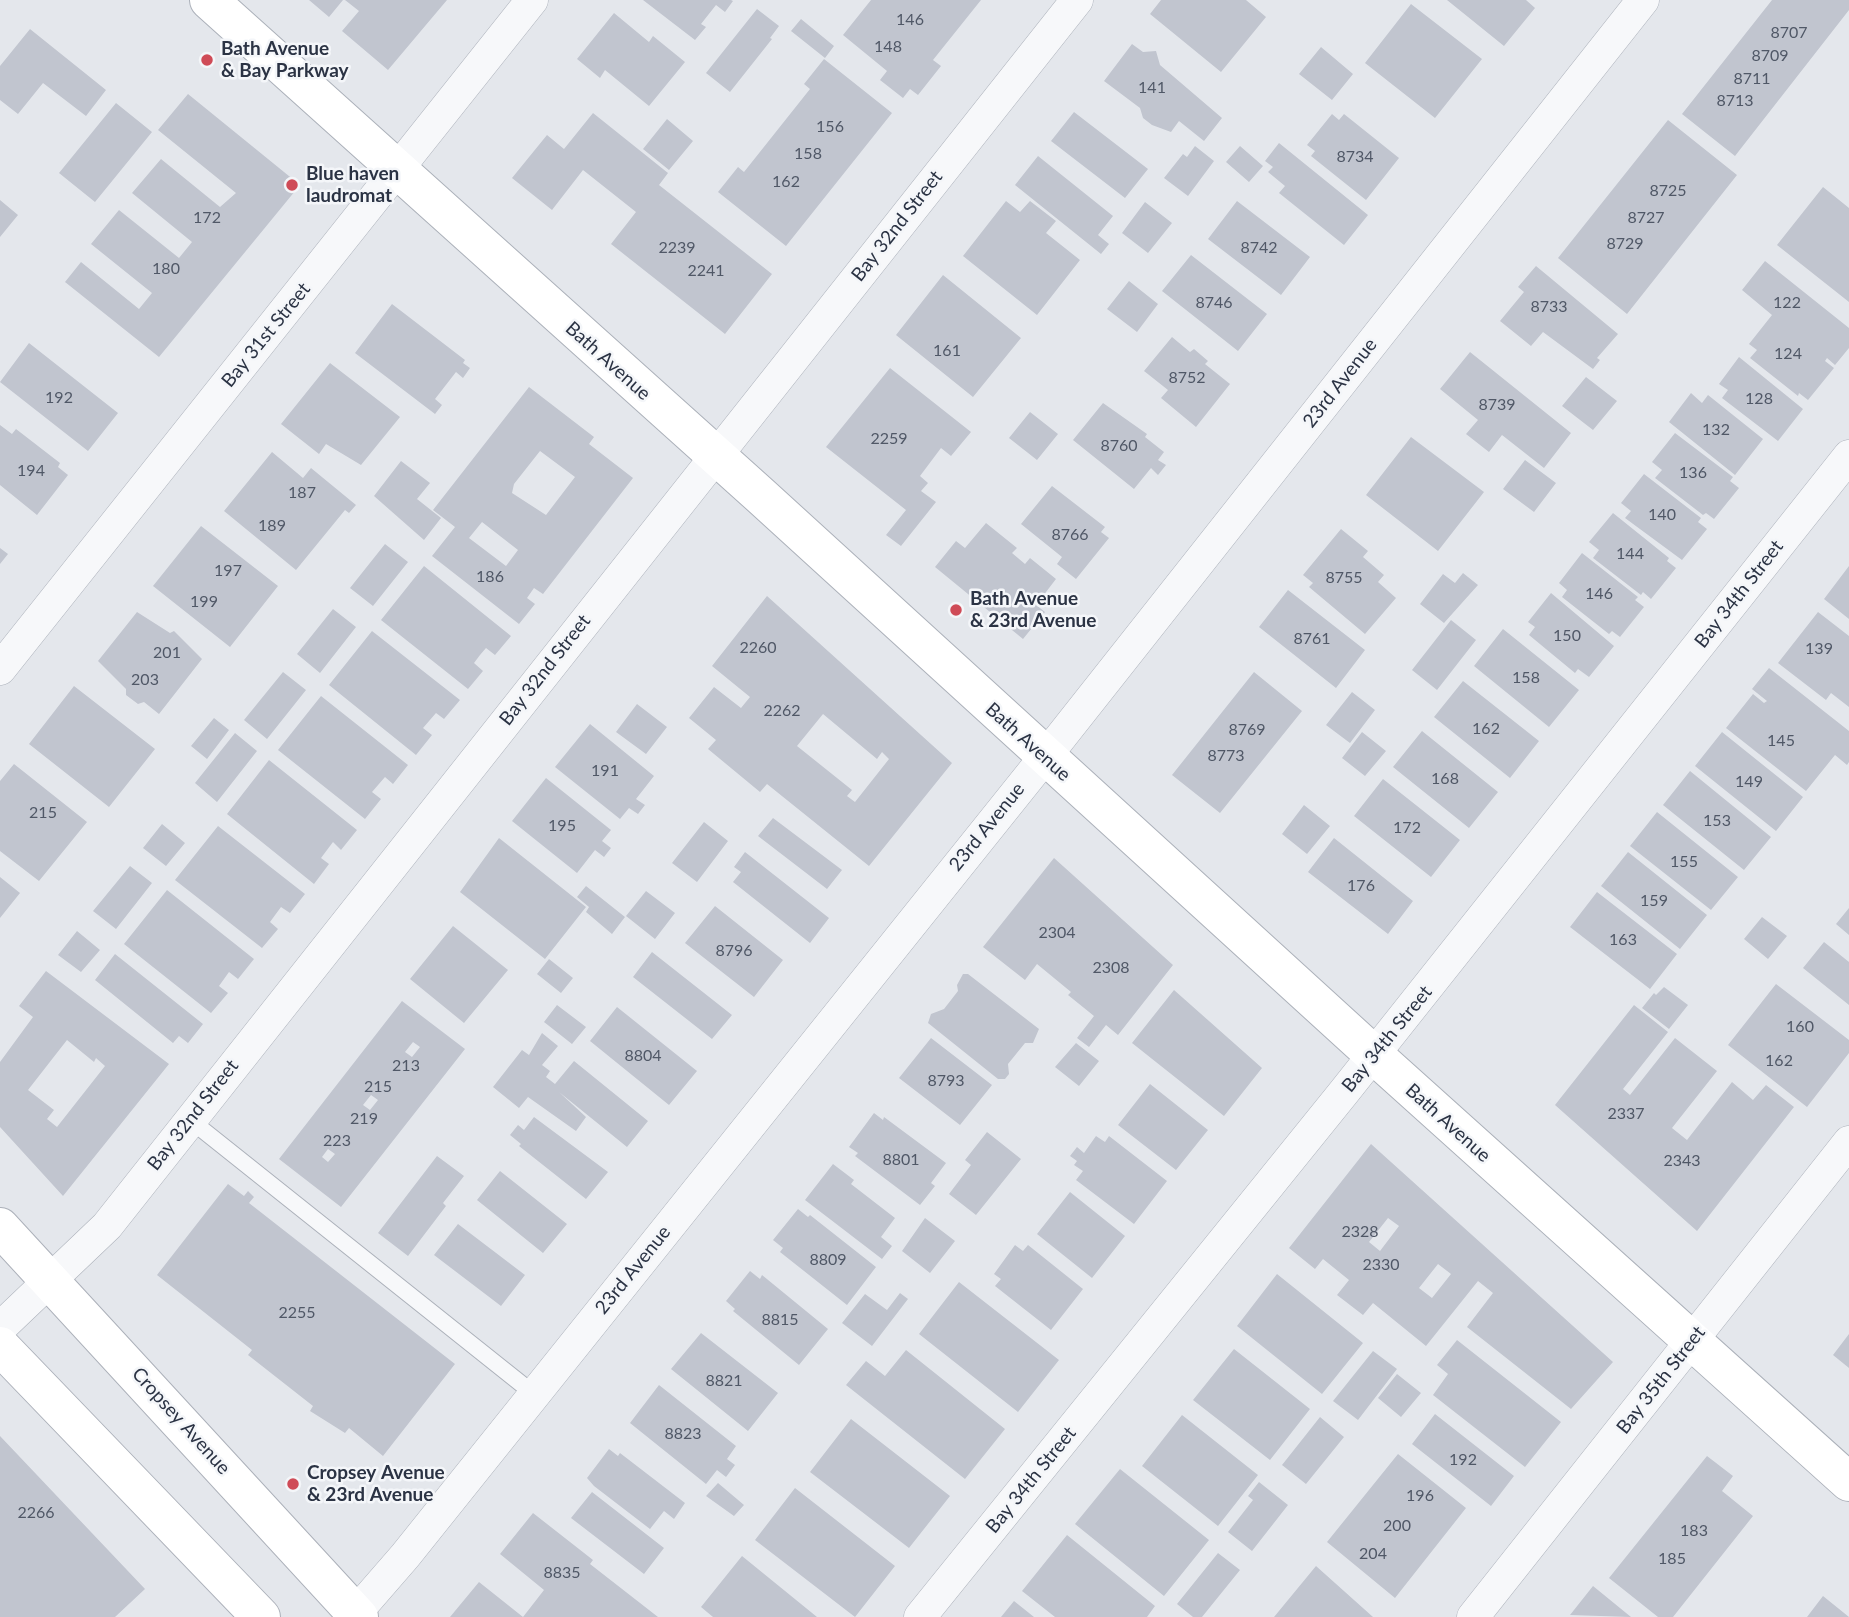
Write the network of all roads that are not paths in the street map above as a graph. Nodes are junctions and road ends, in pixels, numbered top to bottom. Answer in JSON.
{"nodes":[{"id":1,"x":209,"y":0,"type":"edge"},
{"id":2,"x":532,"y":0,"type":"edge"},
{"id":3,"x":1077,"y":0,"type":"edge"},
{"id":4,"x":1643,"y":0,"type":"edge"},
{"id":5,"x":397,"y":171,"type":"junction"},
{"id":6,"x":715,"y":456,"type":"junction"},
{"id":7,"x":1849,"y":456,"type":"edge"},
{"id":8,"x":0,"y":669,"type":"edge"},
{"id":9,"x":1045,"y":757,"type":"junction"},
{"id":10,"x":1374,"y":1055,"type":"junction"},
{"id":11,"x":189,"y":1119,"type":"junction"},
{"id":12,"x":1849,"y":1142,"type":"edge"},
{"id":13,"x":0,"y":1227,"type":"edge"},
{"id":14,"x":51,"y":1280,"type":"junction"},
{"id":15,"x":0,"y":1328,"type":"edge"},
{"id":16,"x":1691,"y":1342,"type":"junction"},
{"id":17,"x":0,"y":1346,"type":"edge"},
{"id":18,"x":534,"y":1394,"type":"junction"},
{"id":19,"x":1849,"y":1482,"type":"edge"},
{"id":20,"x":356,"y":1616,"type":"edge"},
{"id":21,"x":261,"y":1617,"type":"edge"},
{"id":22,"x":920,"y":1617,"type":"edge"},
{"id":23,"x":1473,"y":1617,"type":"edge"}],
"edges":[{"from":1,"to":5,"type":"street","name":"Bath Avenue"},
{"from":2,"to":5,"type":"street","name":"Bay 31st Street"},
{"from":3,"to":6,"type":"street","name":"Bay 32nd Street"},
{"from":4,"to":9,"type":"street","name":"23rd Avenue"},
{"from":5,"to":6,"type":"street","name":"Bath Avenue"},
{"from":5,"to":8,"type":"street","name":"Bay 31st Street"},
{"from":6,"to":9,"type":"street","name":"Bath Avenue"},
{"from":6,"to":11,"type":"street","name":"Bay 32nd Street"},
{"from":7,"to":10,"type":"street","name":"Bay 34th Street"},
{"from":9,"to":10,"type":"street","name":"Bath Avenue"},
{"from":9,"to":18,"type":"street","name":"23rd Avenue"},
{"from":10,"to":16,"type":"street","name":"Bath Avenue"},
{"from":10,"to":22,"type":"street","name":"Bay 34th Street"},
{"from":11,"to":14,"type":"street","name":"Bay 32nd Street"},
{"from":11,"to":18,"type":"lane"},
{"from":12,"to":16,"type":"street","name":"Bay 35th Street"},
{"from":13,"to":14,"type":"street","name":"Cropsey Avenue"},
{"from":14,"to":15,"type":"street","name":"Bay 32nd Street"},
{"from":14,"to":20,"type":"street","name":"Cropsey Avenue"},
{"from":16,"to":19,"type":"street","name":"Bath Avenue"},
{"from":16,"to":23,"type":"street","name":"Bay 35th Street"},
{"from":17,"to":21,"type":"street"},
{"from":18,"to":20,"type":"street","name":"23rd Avenue"}]}
